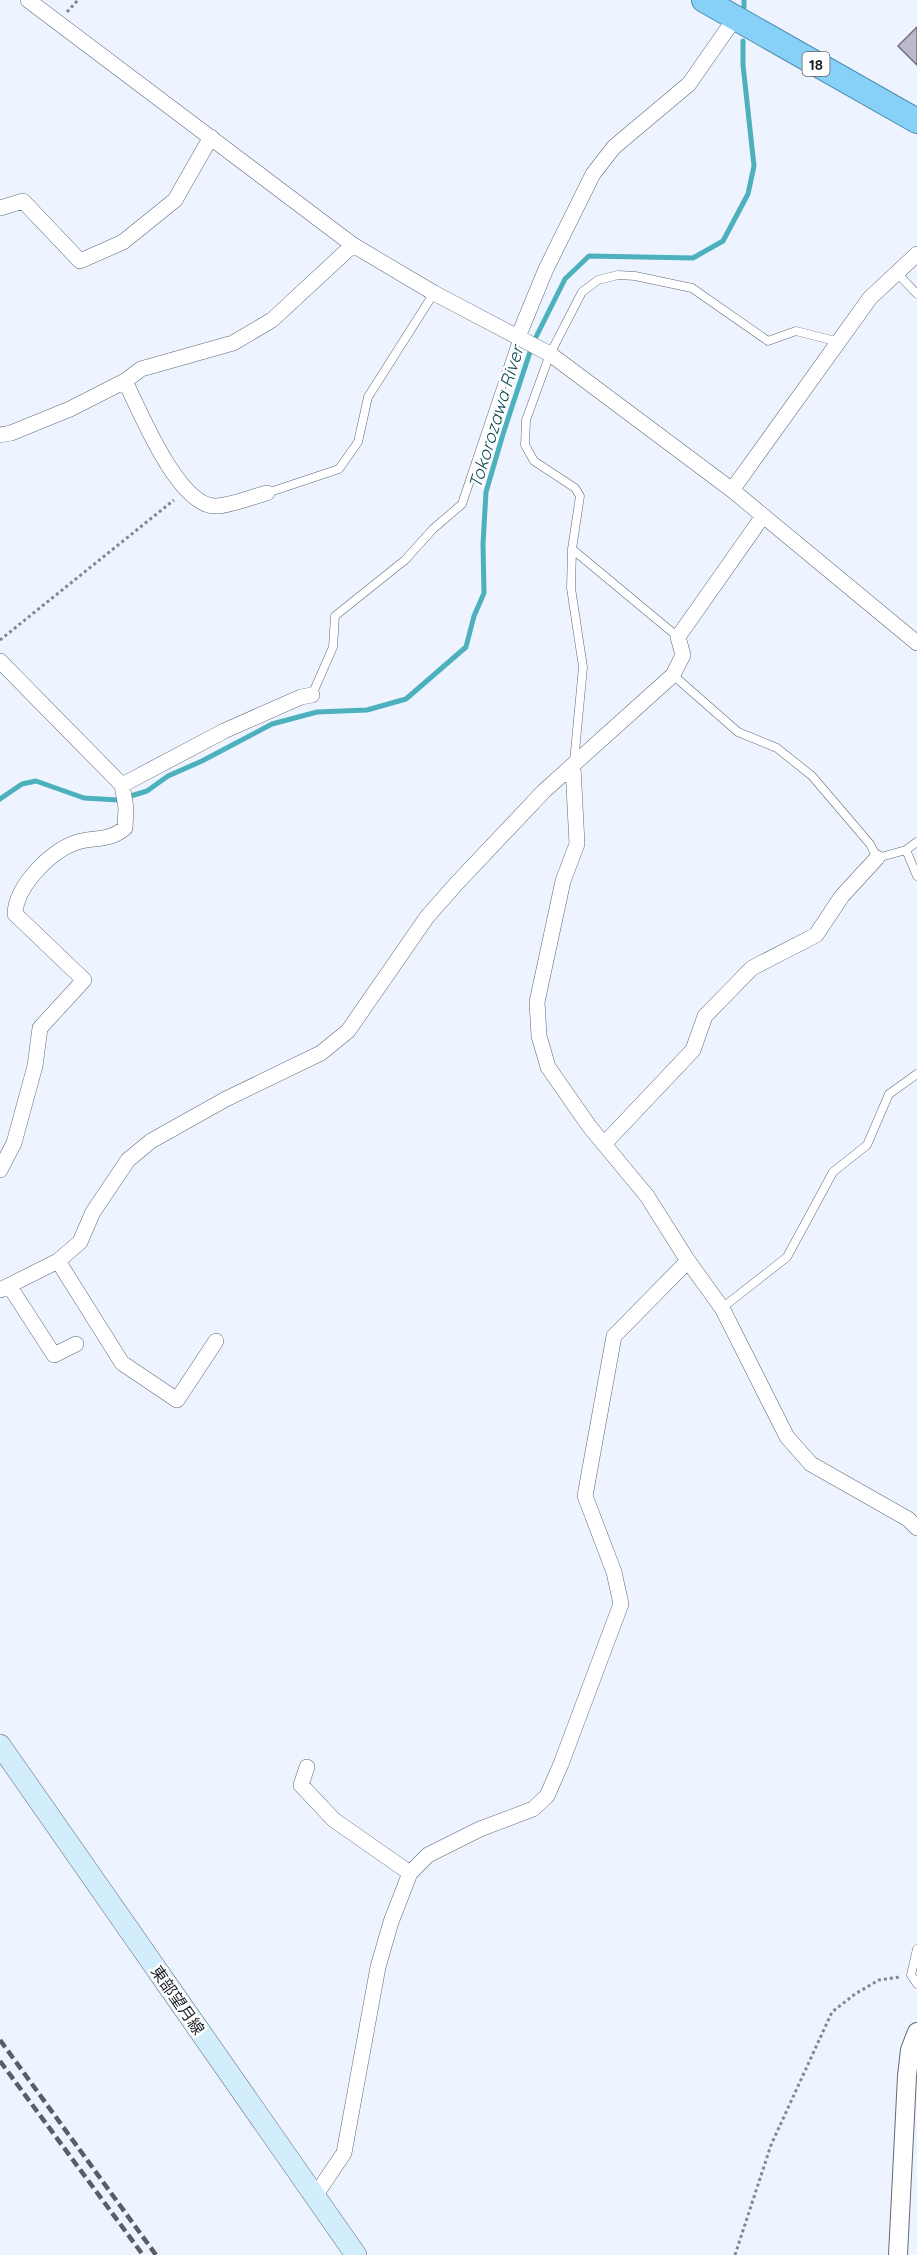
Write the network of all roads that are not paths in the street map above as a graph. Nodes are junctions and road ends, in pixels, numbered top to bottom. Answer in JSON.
{"nodes":[{"id":1,"x":28,"y":0,"type":"edge"},
{"id":2,"x":719,"y":6,"type":"edge"},
{"id":3,"x":917,"y":121,"type":"edge"},
{"id":4,"x":211,"y":138,"type":"junction"},
{"id":5,"x":0,"y":208,"type":"edge"},
{"id":6,"x":353,"y":245,"type":"junction"},
{"id":7,"x":917,"y":254,"type":"edge"},
{"id":8,"x":896,"y":272,"type":"junction"},
{"id":9,"x":434,"y":293,"type":"junction"},
{"id":10,"x":917,"y":294,"type":"edge"},
{"id":11,"x":518,"y":337,"type":"junction"},
{"id":12,"x":839,"y":342,"type":"junction"},
{"id":13,"x":550,"y":354,"type":"junction"},
{"id":14,"x":125,"y":381,"type":"junction"},
{"id":15,"x":0,"y":435,"type":"edge"},
{"id":16,"x":732,"y":490,"type":"junction"},
{"id":17,"x":267,"y":493,"type":"joint"},
{"id":18,"x":763,"y":516,"type":"junction"},
{"id":19,"x":572,"y":549,"type":"junction"},
{"id":20,"x":678,"y":637,"type":"junction"},
{"id":21,"x":917,"y":643,"type":"edge"},
{"id":22,"x":0,"y":661,"type":"edge"},
{"id":23,"x":673,"y":675,"type":"junction"},
{"id":24,"x":312,"y":695,"type":"joint"},
{"id":25,"x":573,"y":767,"type":"junction"},
{"id":26,"x":122,"y":785,"type":"junction"},
{"id":27,"x":917,"y":842,"type":"edge"},
{"id":28,"x":906,"y":850,"type":"junction"},
{"id":29,"x":877,"y":858,"type":"junction"},
{"id":30,"x":917,"y":876,"type":"edge"},
{"id":31,"x":917,"y":1074,"type":"edge"},
{"id":32,"x":605,"y":1143,"type":"junction"},
{"id":33,"x":0,"y":1170,"type":"edge"},
{"id":34,"x":58,"y":1261,"type":"junction"},
{"id":35,"x":688,"y":1261,"type":"junction"},
{"id":36,"x":5,"y":1289,"type":"edge"},
{"id":37,"x":722,"y":1308,"type":"junction"},
{"id":38,"x":216,"y":1341,"type":"dead end"},
{"id":39,"x":76,"y":1344,"type":"dead end"},
{"id":40,"x":917,"y":1527,"type":"edge"},
{"id":41,"x":0,"y":1745,"type":"edge"},
{"id":42,"x":307,"y":1767,"type":"dead end"},
{"id":43,"x":410,"y":1873,"type":"junction"},
{"id":44,"x":917,"y":1949,"type":"edge"},
{"id":45,"x":917,"y":1984,"type":"edge"},
{"id":46,"x":917,"y":2032,"type":"edge"},
{"id":47,"x":315,"y":2196,"type":"junction"},
{"id":48,"x":356,"y":2255,"type":"edge"},
{"id":49,"x":897,"y":2255,"type":"edge"}],
"edges":[{"from":1,"to":4,"type":"street"},
{"from":2,"to":3,"type":"highway","number":"18"},
{"from":2,"to":11,"type":"street"},
{"from":4,"to":5,"type":"street"},
{"from":4,"to":6,"type":"street"},
{"from":6,"to":9,"type":"street"},
{"from":6,"to":14,"type":"street"},
{"from":7,"to":8,"type":"street"},
{"from":8,"to":10,"type":"lane"},
{"from":8,"to":12,"type":"street"},
{"from":9,"to":11,"type":"street"},
{"from":9,"to":17,"type":"lane"},
{"from":11,"to":13,"type":"street"},
{"from":11,"to":24,"type":"lane"},
{"from":12,"to":13,"type":"lane"},
{"from":12,"to":16,"type":"street"},
{"from":13,"to":16,"type":"street"},
{"from":13,"to":19,"type":"lane"},
{"from":14,"to":15,"type":"street"},
{"from":14,"to":17,"type":"street"},
{"from":16,"to":18,"type":"street"},
{"from":18,"to":20,"type":"street"},
{"from":18,"to":21,"type":"street"},
{"from":19,"to":20,"type":"lane"},
{"from":19,"to":25,"type":"lane"},
{"from":20,"to":23,"type":"street"},
{"from":22,"to":26,"type":"street"},
{"from":23,"to":25,"type":"street"},
{"from":23,"to":29,"type":"lane"},
{"from":24,"to":26,"type":"street"},
{"from":25,"to":32,"type":"street"},
{"from":25,"to":34,"type":"street"},
{"from":26,"to":33,"type":"street"},
{"from":27,"to":28,"type":"lane"},
{"from":28,"to":29,"type":"lane"},
{"from":28,"to":30,"type":"lane"},
{"from":29,"to":32,"type":"street"},
{"from":31,"to":37,"type":"lane"},
{"from":32,"to":35,"type":"street"},
{"from":34,"to":36,"type":"street"},
{"from":34,"to":38,"type":"street"},
{"from":35,"to":37,"type":"street"},
{"from":35,"to":43,"type":"street"},
{"from":36,"to":39,"type":"street"},
{"from":37,"to":40,"type":"street"},
{"from":41,"to":47,"type":"main road","name":"東部望月線"},
{"from":42,"to":43,"type":"street"},
{"from":43,"to":47,"type":"street"},
{"from":44,"to":45,"type":"lane"},
{"from":46,"to":49,"type":"street"},
{"from":47,"to":48,"type":"main road","name":"東部望月線"}]}
